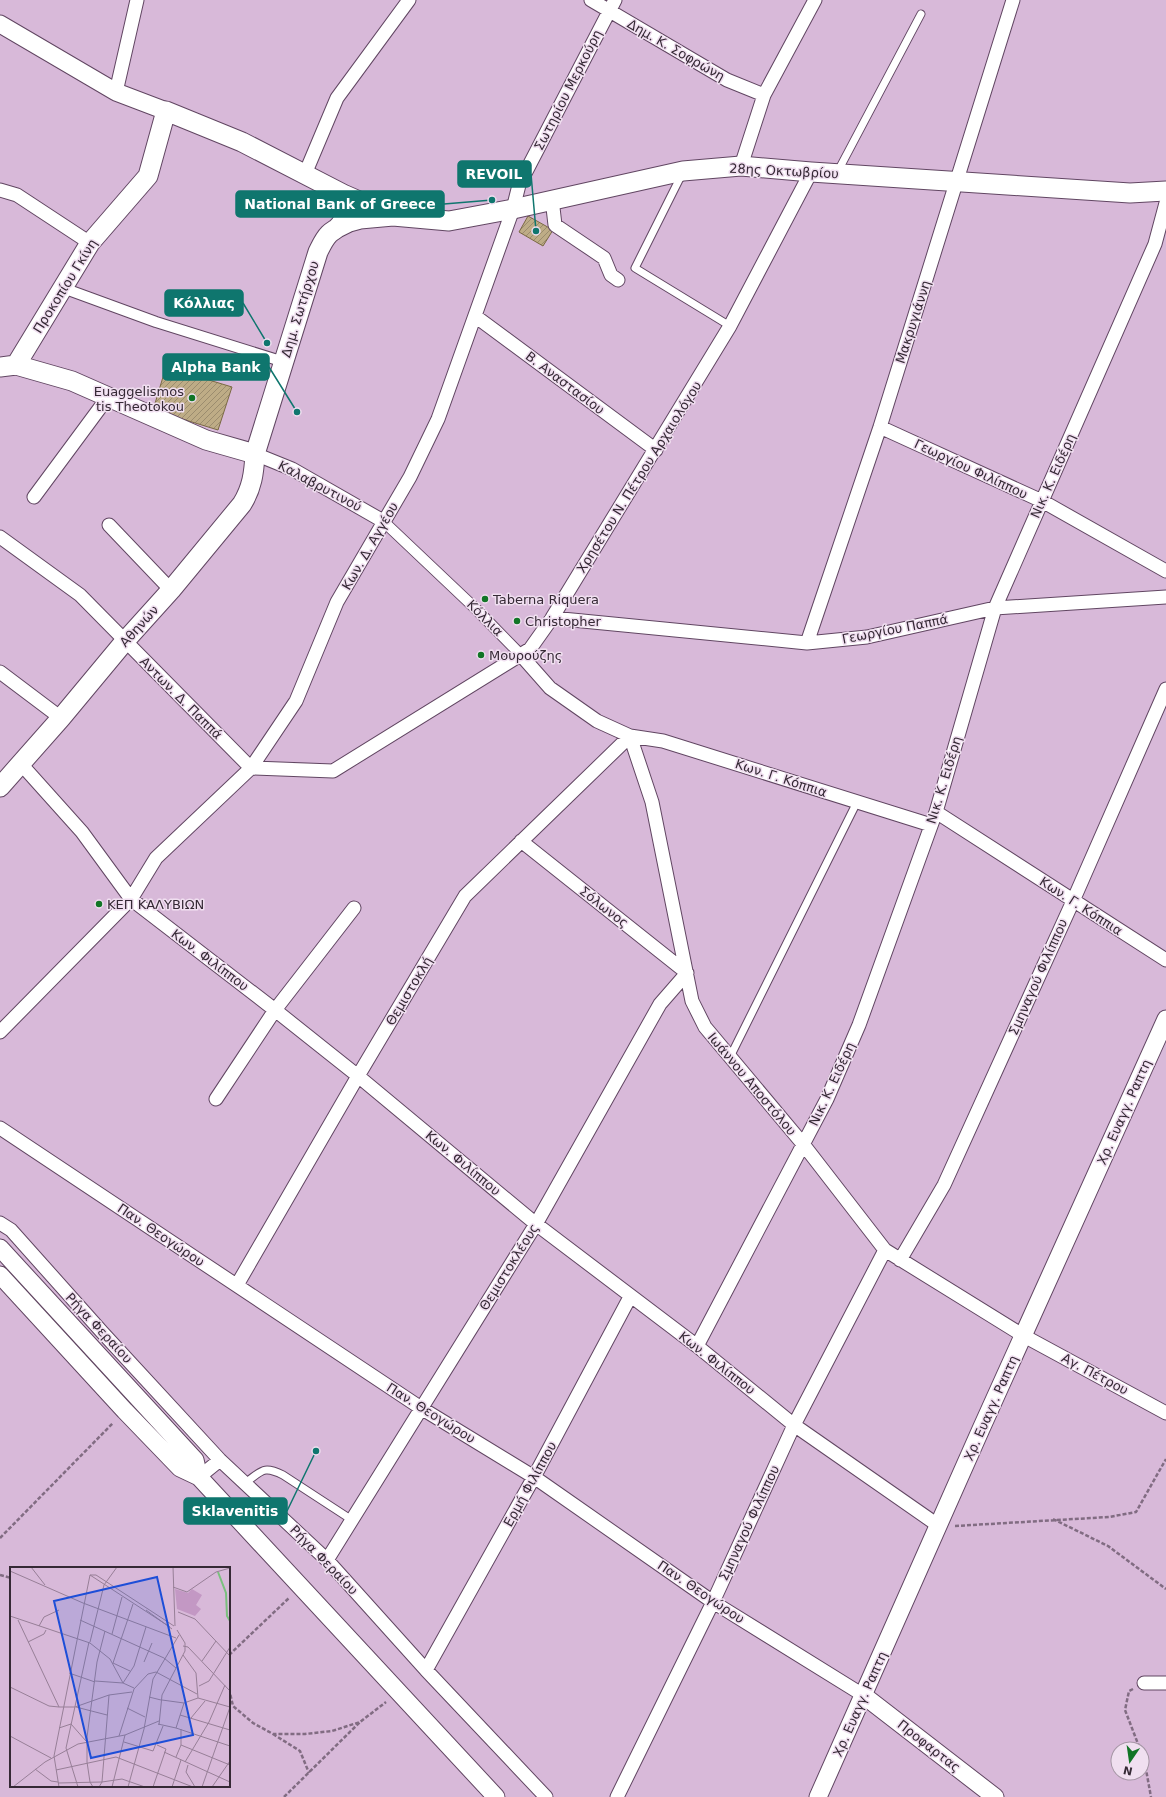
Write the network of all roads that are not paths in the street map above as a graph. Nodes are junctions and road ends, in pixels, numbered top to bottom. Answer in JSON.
{"nodes":[{"id":1,"x":137,"y":0,"type":"edge"},
{"id":2,"x":409,"y":0,"type":"edge"},
{"id":3,"x":591,"y":0,"type":"edge"},
{"id":4,"x":815,"y":0,"type":"edge"},
{"id":5,"x":1013,"y":0,"type":"edge"},
{"id":6,"x":612,"y":6,"type":"edge"},
{"id":7,"x":921,"y":14,"type":"dead end"},
{"id":8,"x":0,"y":24,"type":"edge"},
{"id":9,"x":116,"y":92,"type":"junction"},
{"id":10,"x":764,"y":95,"type":"junction"},
{"id":11,"x":166,"y":111,"type":"junction"},
{"id":12,"x":741,"y":166,"type":"junction"},
{"id":13,"x":683,"y":171,"type":"junction"},
{"id":14,"x":811,"y":172,"type":"junction"},
{"id":15,"x":837,"y":173,"type":"junction"},
{"id":16,"x":305,"y":174,"type":"junction"},
{"id":17,"x":958,"y":181,"type":"junction"},
{"id":18,"x":0,"y":190,"type":"edge"},
{"id":19,"x":1166,"y":191,"type":"edge"},
{"id":20,"x":343,"y":194,"type":"junction"},
{"id":21,"x":552,"y":199,"type":"junction"},
{"id":22,"x":1166,"y":203,"type":"edge"},
{"id":23,"x":513,"y":209,"type":"junction"},
{"id":24,"x":393,"y":216,"type":"junction"},
{"id":25,"x":337,"y":228,"type":"junction"},
{"id":26,"x":90,"y":243,"type":"junction"},
{"id":27,"x":618,"y":280,"type":"dead end"},
{"id":28,"x":63,"y":288,"type":"junction"},
{"id":29,"x":475,"y":316,"type":"junction"},
{"id":30,"x":730,"y":326,"type":"junction"},
{"id":31,"x":284,"y":362,"type":"junction"},
{"id":32,"x":8,"y":366,"type":"edge"},
{"id":33,"x":108,"y":397,"type":"junction"},
{"id":34,"x":880,"y":427,"type":"junction"},
{"id":35,"x":656,"y":450,"type":"junction"},
{"id":36,"x":255,"y":454,"type":"junction"},
{"id":37,"x":34,"y":497,"type":"dead end"},
{"id":38,"x":1042,"y":501,"type":"junction"},
{"id":39,"x":383,"y":521,"type":"junction"},
{"id":40,"x":109,"y":524,"type":"dead end"},
{"id":41,"x":0,"y":537,"type":"edge"},
{"id":42,"x":1166,"y":571,"type":"edge"},
{"id":43,"x":171,"y":590,"type":"junction"},
{"id":44,"x":1166,"y":597,"type":"edge"},
{"id":45,"x":996,"y":608,"type":"junction"},
{"id":46,"x":552,"y":618,"type":"junction"},
{"id":47,"x":125,"y":641,"type":"junction"},
{"id":48,"x":807,"y":643,"type":"junction"},
{"id":49,"x":520,"y":654,"type":"junction"},
{"id":50,"x":0,"y":672,"type":"edge"},
{"id":51,"x":1166,"y":689,"type":"edge"},
{"id":52,"x":61,"y":718,"type":"junction"},
{"id":53,"x":630,"y":736,"type":"junction"},
{"id":54,"x":21,"y":764,"type":"junction"},
{"id":55,"x":251,"y":768,"type":"junction"},
{"id":56,"x":0,"y":787,"type":"edge"},
{"id":57,"x":857,"y":802,"type":"junction"},
{"id":58,"x":936,"y":812,"type":"junction"},
{"id":59,"x":931,"y":825,"type":"junction"},
{"id":60,"x":521,"y":841,"type":"junction"},
{"id":61,"x":131,"y":899,"type":"junction"},
{"id":62,"x":1073,"y":901,"type":"junction"},
{"id":63,"x":354,"y":908,"type":"dead end"},
{"id":64,"x":1166,"y":960,"type":"edge"},
{"id":65,"x":687,"y":973,"type":"junction"},
{"id":66,"x":276,"y":1010,"type":"junction"},
{"id":67,"x":1166,"y":1019,"type":"edge"},
{"id":68,"x":0,"y":1032,"type":"edge"},
{"id":69,"x":730,"y":1057,"type":"junction"},
{"id":70,"x":358,"y":1076,"type":"junction"},
{"id":71,"x":216,"y":1098,"type":"dead end"},
{"id":72,"x":0,"y":1128,"type":"edge"},
{"id":73,"x":803,"y":1144,"type":"junction"},
{"id":74,"x":0,"y":1223,"type":"edge"},
{"id":75,"x":536,"y":1224,"type":"junction"},
{"id":76,"x":0,"y":1248,"type":"edge"},
{"id":77,"x":885,"y":1250,"type":"junction"},
{"id":78,"x":900,"y":1260,"type":"junction"},
{"id":79,"x":0,"y":1275,"type":"edge"},
{"id":80,"x":237,"y":1285,"type":"junction"},
{"id":81,"x":630,"y":1297,"type":"junction"},
{"id":82,"x":1024,"y":1336,"type":"junction"},
{"id":83,"x":697,"y":1346,"type":"junction"},
{"id":84,"x":421,"y":1408,"type":"junction"},
{"id":85,"x":1166,"y":1413,"type":"edge"},
{"id":86,"x":794,"y":1425,"type":"junction"},
{"id":87,"x":220,"y":1460,"type":"junction"},
{"id":88,"x":200,"y":1477,"type":"junction"},
{"id":89,"x":534,"y":1477,"type":"junction"},
{"id":90,"x":245,"y":1483,"type":"junction"},
{"id":91,"x":352,"y":1520,"type":"junction"},
{"id":92,"x":939,"y":1526,"type":"junction"},
{"id":93,"x":327,"y":1560,"type":"junction"},
{"id":94,"x":713,"y":1602,"type":"junction"},
{"id":95,"x":426,"y":1670,"type":"junction"},
{"id":96,"x":1144,"y":1683,"type":"road end"},
{"id":97,"x":1166,"y":1683,"type":"edge"},
{"id":98,"x":863,"y":1695,"type":"junction"},
{"id":99,"x":496,"y":1797,"type":"edge"},
{"id":100,"x":546,"y":1797,"type":"edge"},
{"id":101,"x":617,"y":1797,"type":"edge"},
{"id":102,"x":818,"y":1797,"type":"edge"},
{"id":103,"x":995,"y":1797,"type":"edge"}],
"edges":[{"from":1,"to":9,"type":"street"},
{"from":2,"to":16,"type":"street"},
{"from":3,"to":6,"type":"street","name":"Δημ. Κ. Σοφρώνη"},
{"from":4,"to":10,"type":"street"},
{"from":5,"to":17,"type":"street","name":"Μακρυγιάννη"},
{"from":6,"to":10,"type":"street","name":"Δημ. Κ. Σοφρώνη"},
{"from":6,"to":23,"type":"street","name":"Σωτηρίου Μερκούρη"},
{"from":7,"to":15,"type":"lane"},
{"from":8,"to":9,"type":"street"},
{"from":9,"to":11,"type":"street"},
{"from":10,"to":12,"type":"street"},
{"from":11,"to":16,"type":"main road"},
{"from":11,"to":26,"type":"main road","name":"Προκοπίου Γκίνη"},
{"from":12,"to":13,"type":"main road","name":"28ης Οκτωβρίου"},
{"from":12,"to":14,"type":"main road","name":"28ης Οκτωβρίου"},
{"from":13,"to":21,"type":"main road","name":"28ης Οκτωβρίου"},
{"from":13,"to":30,"type":"lane"},
{"from":14,"to":15,"type":"main road","name":"28ης Οκτωβρίου"},
{"from":14,"to":30,"type":"street","name":"Χρησέτου Ν. Πέτρου Αρχαιολόγου"},
{"from":15,"to":17,"type":"main road","name":"28ης Οκτωβρίου"},
{"from":16,"to":20,"type":"main road"},
{"from":17,"to":19,"type":"main road","name":"28ης Οκτωβρίου"},
{"from":17,"to":34,"type":"street","name":"Μακρυγιάννη"},
{"from":18,"to":26,"type":"street"},
{"from":20,"to":24,"type":"main road"},
{"from":20,"to":25,"type":"main road","name":"Δημ. Σωτήρχου"},
{"from":21,"to":23,"type":"main road","name":"28ης Οκτωβρίου"},
{"from":21,"to":27,"type":"street"},
{"from":22,"to":38,"type":"street","name":"Νικ. Κ. Ειδέρη"},
{"from":23,"to":24,"type":"main road","name":"28ης Οκτωβρίου"},
{"from":23,"to":29,"type":"street","name":"Σωτηρίου Μερκούρη"},
{"from":24,"to":25,"type":"main road","name":"28ης Οκτωβρίου"},
{"from":25,"to":31,"type":"main road","name":"Δημ. Σωτήρχου"},
{"from":26,"to":28,"type":"main road","name":"Προκοπίου Γκίνη"},
{"from":28,"to":31,"type":"street"},
{"from":28,"to":32,"type":"main road","name":"Προκοπίου Γκίνη"},
{"from":29,"to":35,"type":"street","name":"Β. Αναστασίου"},
{"from":29,"to":39,"type":"street","name":"Κων. Δ. Αγγέου"},
{"from":30,"to":35,"type":"street","name":"Χρησέτου Ν. Πέτρου Αρχαιολόγου"},
{"from":31,"to":36,"type":"main road","name":"Δημ. Σωτήρχου"},
{"from":32,"to":33,"type":"main road"},
{"from":33,"to":36,"type":"main road"},
{"from":33,"to":37,"type":"street"},
{"from":34,"to":38,"type":"street","name":"Γεωργίου Φιλίππου"},
{"from":34,"to":48,"type":"street","name":"Μακρυγιάννη"},
{"from":35,"to":46,"type":"street","name":"Χρησέτου Ν. Πέτρου Αρχαιολόγου"},
{"from":36,"to":39,"type":"street","name":"Καλαβρυτινού"},
{"from":36,"to":43,"type":"main road","name":"Αθηνών"},
{"from":38,"to":42,"type":"street","name":"Γεωργίου Φιλίππου"},
{"from":38,"to":45,"type":"street","name":"Νικ. Κ. Ειδέρη"},
{"from":39,"to":49,"type":"street","name":"Κόλλια"},
{"from":39,"to":55,"type":"street","name":"Κων. Δ. Αγγέου"},
{"from":40,"to":43,"type":"street"},
{"from":41,"to":47,"type":"street","name":"Αντων. Δ. Παππά"},
{"from":43,"to":47,"type":"main road","name":"Αθηνών"},
{"from":44,"to":45,"type":"street","name":"Γεωργίου Παππά"},
{"from":45,"to":48,"type":"street","name":"Γεωργίου Παππά"},
{"from":45,"to":58,"type":"street","name":"Νικ. Κ. Ειδέρη"},
{"from":46,"to":48,"type":"street","name":"Γεωργίου Παππά"},
{"from":46,"to":49,"type":"street","name":"Χρησέτου Ν. Πέτρου Αρχαιολόγου"},
{"from":47,"to":52,"type":"main road","name":"Αθηνών"},
{"from":47,"to":55,"type":"street","name":"Αντων. Δ. Παππά"},
{"from":49,"to":53,"type":"street","name":"Κόλλια"},
{"from":49,"to":55,"type":"street","name":"Χρησέτου Ν. Πέτρου Αρχαιολόγου"},
{"from":50,"to":52,"type":"street"},
{"from":51,"to":62,"type":"street","name":"Σμηναγού Φιλίππου"},
{"from":52,"to":54,"type":"main road","name":"Αθηνών"},
{"from":53,"to":57,"type":"street","name":"Κων. Γ. Κόππια"},
{"from":53,"to":60,"type":"street","name":"Θεμιστοκλή"},
{"from":53,"to":65,"type":"street","name":"Ιωάννου Αποστόλου"},
{"from":54,"to":56,"type":"main road","name":"Αθηνών"},
{"from":54,"to":61,"type":"street","name":"Κων. Φιλίππου"},
{"from":55,"to":61,"type":"street","name":"Κων. Δ. Αγγέου"},
{"from":57,"to":59,"type":"street","name":"Κων. Γ. Κόππια"},
{"from":57,"to":69,"type":"lane"},
{"from":58,"to":59,"type":"street","name":"Νικ. Κ. Ειδέρη"},
{"from":58,"to":62,"type":"street","name":"Κων. Γ. Κόππια"},
{"from":59,"to":73,"type":"street","name":"Νικ. Κ. Ειδέρη"},
{"from":60,"to":65,"type":"street","name":"Σόλωνος"},
{"from":60,"to":70,"type":"street","name":"Θεμιστοκλή"},
{"from":61,"to":66,"type":"street","name":"Κων. Φιλίππου"},
{"from":61,"to":68,"type":"street","name":"Κων. Δ. Αγγέου"},
{"from":62,"to":64,"type":"street","name":"Κων. Γ. Κόππια"},
{"from":62,"to":78,"type":"street","name":"Σμηναγού Φιλίππου"},
{"from":63,"to":66,"type":"street"},
{"from":65,"to":69,"type":"street","name":"Ιωάννου Αποστόλου"},
{"from":65,"to":75,"type":"street","name":"Θεμιστοκλέους"},
{"from":66,"to":70,"type":"street","name":"Κων. Φιλίππου"},
{"from":66,"to":71,"type":"street"},
{"from":67,"to":82,"type":"street","name":"Χρ. Ευαγγ. Ραπτη"},
{"from":69,"to":73,"type":"street","name":"Ιωάννου Αποστόλου"},
{"from":70,"to":75,"type":"street","name":"Κων. Φιλίππου"},
{"from":70,"to":80,"type":"street","name":"Θεμιστοκλή"},
{"from":72,"to":80,"type":"street","name":"Παν. Θεογώρου"},
{"from":73,"to":77,"type":"street","name":"Ιωάννου Αποστόλου"},
{"from":73,"to":83,"type":"street","name":"Νικ. Κ. Ειδέρη"},
{"from":74,"to":87,"type":"street","name":"Ρήγα Φεραίου"},
{"from":75,"to":81,"type":"street","name":"Κων. Φιλίππου"},
{"from":75,"to":84,"type":"street","name":"Θεμιστοκλέους"},
{"from":76,"to":88,"type":"street","name":"Ρήγα Φεραίου"},
{"from":77,"to":78,"type":"street","name":"Ιωάννου Αποστόλου"},
{"from":77,"to":86,"type":"street","name":"Σμηναγού Φιλίππου"},
{"from":78,"to":82,"type":"street","name":"Ιωάννου Αποστόλου"},
{"from":79,"to":88,"type":"street","name":"Ρήγα Φεραίου"},
{"from":80,"to":84,"type":"street","name":"Παν. Θεογώρου"},
{"from":81,"to":83,"type":"street","name":"Κων. Φιλίππου"},
{"from":81,"to":89,"type":"street","name":"Ερμή Φιλίππου"},
{"from":82,"to":85,"type":"street","name":"Αγ. Πέτρου"},
{"from":82,"to":92,"type":"street","name":"Χρ. Ευαγγ. Ραπτη"},
{"from":83,"to":86,"type":"street","name":"Κων. Φιλίππου"},
{"from":84,"to":89,"type":"street","name":"Παν. Θεογώρου"},
{"from":84,"to":91,"type":"street","name":"Θεμιστοκλέους"},
{"from":86,"to":92,"type":"street","name":"Κων. Φιλίππου"},
{"from":86,"to":94,"type":"street","name":"Σμηναγού Φιλίππου"},
{"from":87,"to":88,"type":"street"},
{"from":87,"to":90,"type":"street","name":"Ρήγα Φεραίου"},
{"from":88,"to":99,"type":"street","name":"Ρήγα Φεραίου"},
{"from":89,"to":94,"type":"street","name":"Παν. Θεογώρου"},
{"from":89,"to":95,"type":"street","name":"Ερμή Φιλίππου"},
{"from":90,"to":91,"type":"lane"},
{"from":90,"to":93,"type":"street","name":"Ρήγα Φεραίου"},
{"from":91,"to":93,"type":"street","name":"Θεμιστοκλέους"},
{"from":92,"to":98,"type":"street","name":"Χρ. Ευαγγ. Ραπτη"},
{"from":93,"to":95,"type":"street","name":"Ρήγα Φεραίου"},
{"from":94,"to":98,"type":"street","name":"Παν. Θεογώρου"},
{"from":94,"to":101,"type":"street","name":"Σμηναγού Φιλίππου"},
{"from":95,"to":100,"type":"street","name":"Ρήγα Φεραίου"},
{"from":96,"to":97,"type":"street"},
{"from":98,"to":102,"type":"street","name":"Χρ. Ευαγγ. Ραπτη"},
{"from":98,"to":103,"type":"street","name":"Προφαρτας"}]}
